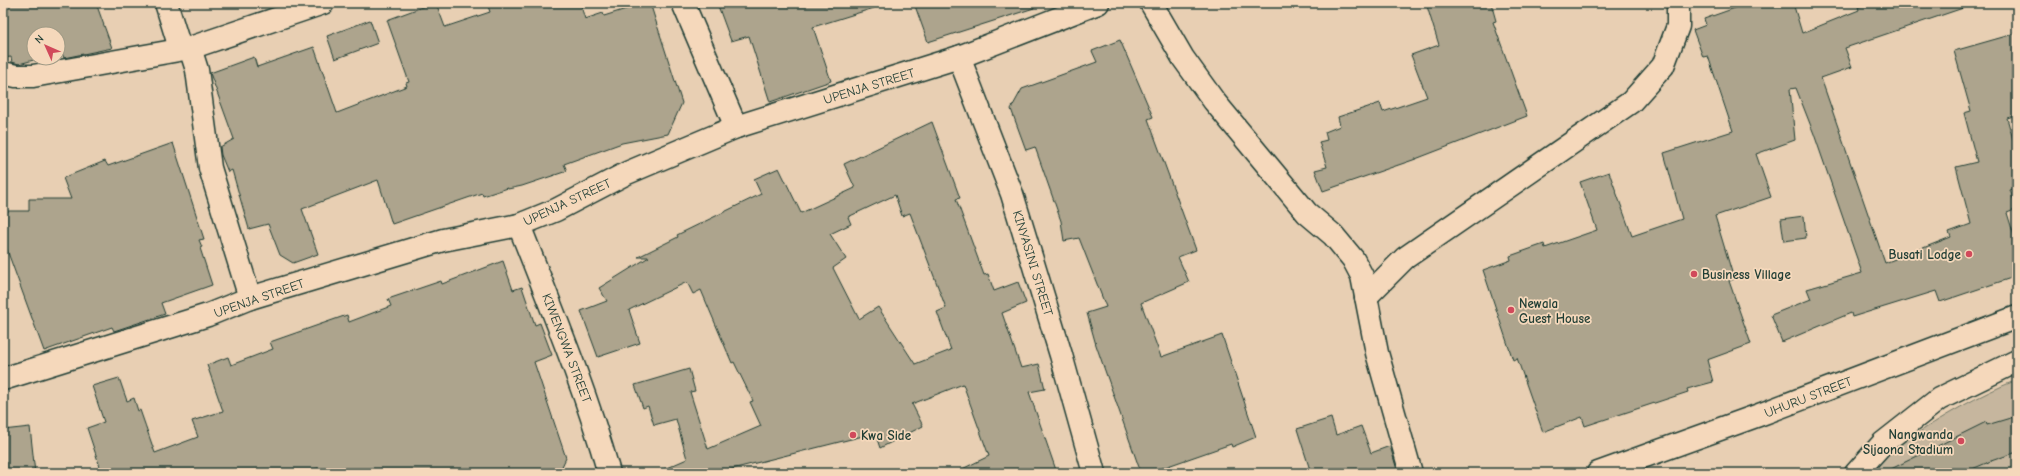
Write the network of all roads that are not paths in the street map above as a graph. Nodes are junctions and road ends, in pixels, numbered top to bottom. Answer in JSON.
{"nodes":[{"id":1,"x":166,"y":3,"type":"edge"},
{"id":2,"x":323,"y":3,"type":"edge"},
{"id":3,"x":683,"y":3,"type":"edge"},
{"id":4,"x":1098,"y":3,"type":"edge"},
{"id":5,"x":1151,"y":3,"type":"edge"},
{"id":6,"x":1678,"y":3,"type":"edge"},
{"id":7,"x":185,"y":48,"type":"junction"},
{"id":8,"x":960,"y":57,"type":"junction"},
{"id":9,"x":3,"y":73,"type":"edge"},
{"id":10,"x":736,"y":127,"type":"junction"},
{"id":11,"x":518,"y":225,"type":"junction"},
{"id":12,"x":1366,"y":297,"type":"junction"},
{"id":13,"x":250,"y":298,"type":"junction"},
{"id":14,"x":2017,"y":317,"type":"edge"},
{"id":15,"x":2017,"y":361,"type":"edge"},
{"id":16,"x":3,"y":378,"type":"edge"},
{"id":17,"x":609,"y":473,"type":"edge"},
{"id":18,"x":1094,"y":473,"type":"edge"},
{"id":19,"x":1411,"y":473,"type":"edge"},
{"id":20,"x":1598,"y":473,"type":"edge"},
{"id":21,"x":1856,"y":473,"type":"edge"}],
"edges":[{"from":1,"to":7,"type":"street"},
{"from":2,"to":7,"type":"street"},
{"from":3,"to":10,"type":"street"},
{"from":4,"to":8,"type":"street","name":"UPENJA STREET"},
{"from":5,"to":12,"type":"street"},
{"from":6,"to":12,"type":"street"},
{"from":7,"to":9,"type":"street"},
{"from":7,"to":13,"type":"street"},
{"from":8,"to":10,"type":"street","name":"UPENJA STREET"},
{"from":8,"to":18,"type":"street","name":"KINYASINI STREET"},
{"from":10,"to":11,"type":"street","name":"UPENJA STREET"},
{"from":11,"to":13,"type":"street","name":"UPENJA STREET"},
{"from":11,"to":17,"type":"street","name":"KIWENGWA STREET"},
{"from":12,"to":19,"type":"street"},
{"from":13,"to":16,"type":"street","name":"UPENJA STREET"},
{"from":14,"to":20,"type":"street","name":"UHURU STREET"},
{"from":15,"to":21,"type":"street"}]}
